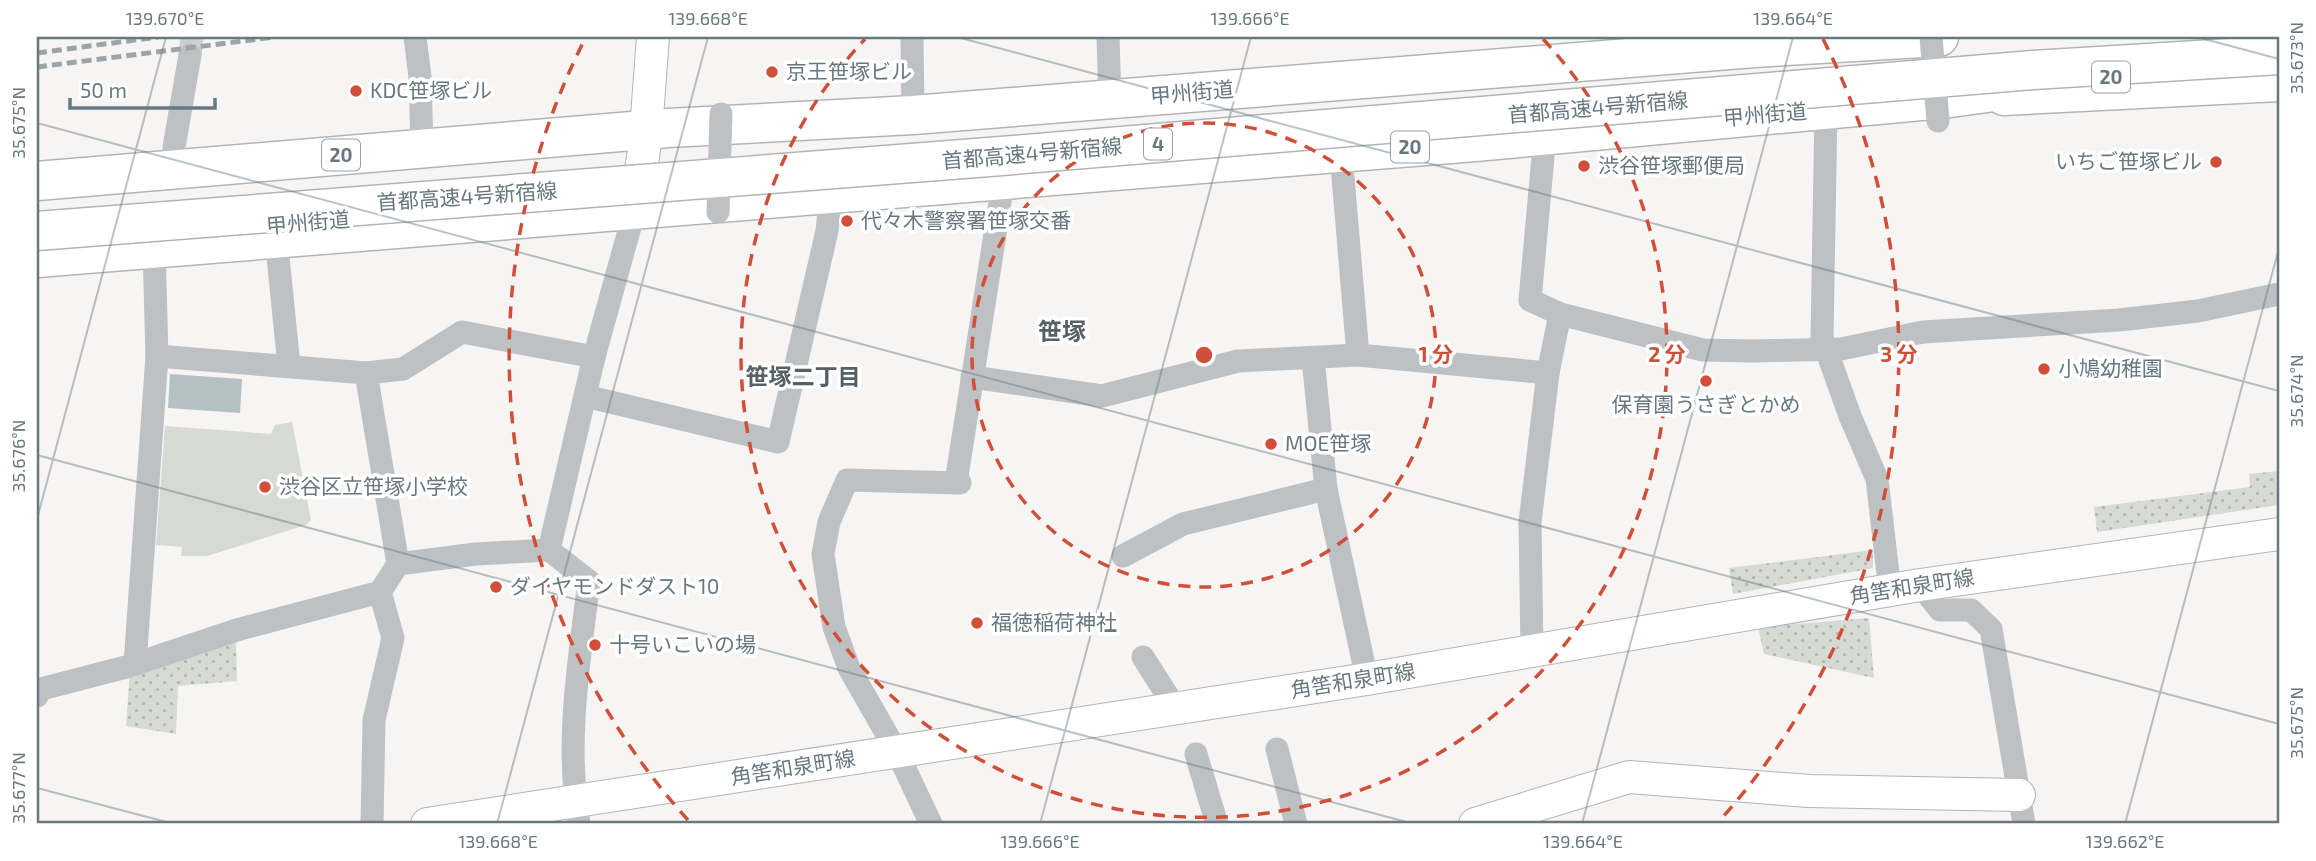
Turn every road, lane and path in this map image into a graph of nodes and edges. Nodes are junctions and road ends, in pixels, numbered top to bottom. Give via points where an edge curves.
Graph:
1 (415, 37) edge
2 (653, 37) edge
3 (912, 37) edge
4 (1108, 37) edge
5 (1924, 37) edge
6 (2188, 37) edge
7 (1862, 39) edge
8 (1755, 42) edge
9 (1622, 48) edge
10 (190, 55) tunnel mouth
11 (2279, 55) edge
12 (2279, 65) edge
13 (2279, 82) edge
14 (1110, 100) junction
15 (1826, 109) junction
16 (1940, 110) junction
17 (721, 114) dead end
18 (913, 115) junction
19 (1545, 135) junction
20 (645, 136) junction
21 (1341, 153) junction
22 (435, 154) junction
23 (177, 169) junction
24 (1001, 179) junction
25 (37, 181) edge
26 (831, 192) junction
27 (37, 195) edge
28 (636, 203) junction
29 (37, 206) edge
30 (718, 212) dead end
31 (37, 231) edge
32 (276, 237) junction
33 (37, 246) edge
34 (154, 248) junction
35 (37, 258) edge
36 (2279, 294) edge
37 (1560, 314) junction
38 (1825, 350) junction
39 (1358, 355) junction
40 (157, 356) junction
41 (594, 357) junction
42 (1313, 358) junction
43 (289, 366) junction
44 (366, 373) junction
45 (1548, 373) junction
46 (972, 377) junction
47 (585, 396) junction
48 (1326, 489) junction
49 (2279, 534) edge
50 (550, 550) junction
51 (1123, 556) dead end
52 (398, 564) junction
53 (1905, 588) junction
54 (380, 592) junction
55 (1532, 651) junction
56 (1143, 657) dead end
57 (130, 666) junction
58 (1367, 679) junction
59 (37, 696) edge
60 (1176, 709) junction
61 (1277, 749) dead end
62 (897, 751) junction
63 (1196, 754) dead end
64 (2021, 810) edge
65 (577, 813) edge
66 (372, 824) edge
67 (426, 824) edge
68 (931, 824) edge
69 (1217, 824) edge
70 (1296, 824) edge
71 (1475, 824) edge

1 - 22 street
2 - 20 main road
3 - 18 street
4 - 14 street
5 - 7 highway, 甲州街道 / 20
5 - 16 street, bridge
6 - 29 highway, 首都高速4号新宿線 / 4, bridge
7 - 8 highway, 甲州街道 / 20
8 - 9 highway, 甲州街道 / 20
9 - 14 highway, 甲州街道 / 20
10 - 23 street via 174,147
11 - 31 highway, 首都高速4号新宿線 / 4, bridge
12 - 16 highway, 甲州街道 / 20 via 2139,73
13 - 16 highway
14 - 18 highway, 甲州街道 / 20
15 - 16 highway, 甲州街道 / 20
15 - 19 highway, 甲州街道 / 20
15 - 38 street
17 - 30 street, bridge
18 - 20 highway, 甲州街道 / 20
19 - 21 highway, 甲州街道 / 20
19 - 37 street via 1530,300
20 - 22 highway, 甲州街道 / 20
20 - 28 main road
21 - 24 highway, 甲州街道 / 20
21 - 39 street
22 - 23 highway, 20
22 - 27 highway, 甲州街道 / 20
23 - 25 highway, 20
24 - 26 highway, 甲州街道 / 20
24 - 46 street
26 - 28 highway, 甲州街道 / 20
26 - 47 street via 822,254 778,442
28 - 32 highway, 20
28 - 33 highway, 甲州街道 / 20 via 453,212
28 - 41 street
32 - 34 highway, 20
32 - 43 street
34 - 35 highway, 20
34 - 40 street
36 - 38 street via 2198,312 1923,332
37 - 38 street via 1703,350
37 - 45 street
38 - 53 street via 1877,479
39 - 42 street
39 - 45 street
40 - 43 street
40 - 57 street
41 - 44 street via 462,332 403,369
41 - 47 street
42 - 46 street via 1238,361 1102,396
42 - 48 street
43 - 44 street
44 - 52 street
45 - 55 street via 1530,522
46 - 62 street via 957,476 960,483 847,480 829,522 824,554 834,627 849,668
47 - 50 street
48 - 51 street via 1183,524
48 - 58 street
49 - 53 main road, 角筈和泉町線
50 - 52 street
50 - 65 street via 589,581 575,685 572,758
52 - 54 street
53 - 55 main road, 角筈和泉町線
53 - 64 street via 1940,610 1971,610 1991,629
54 - 57 street via 240,629
54 - 66 street via 393,638 374,720
55 - 58 main road, 角筈和泉町線
56 - 60 street
57 - 59 street via 41,689
58 - 60 main road, 角筈和泉町線
60 - 62 main road, 角筈和泉町線
61 - 70 street
62 - 65 main road, 角筈和泉町線
62 - 68 street
63 - 69 street
64 - 71 main road via 1629,777
65 - 67 main road, 角筈和泉町線

